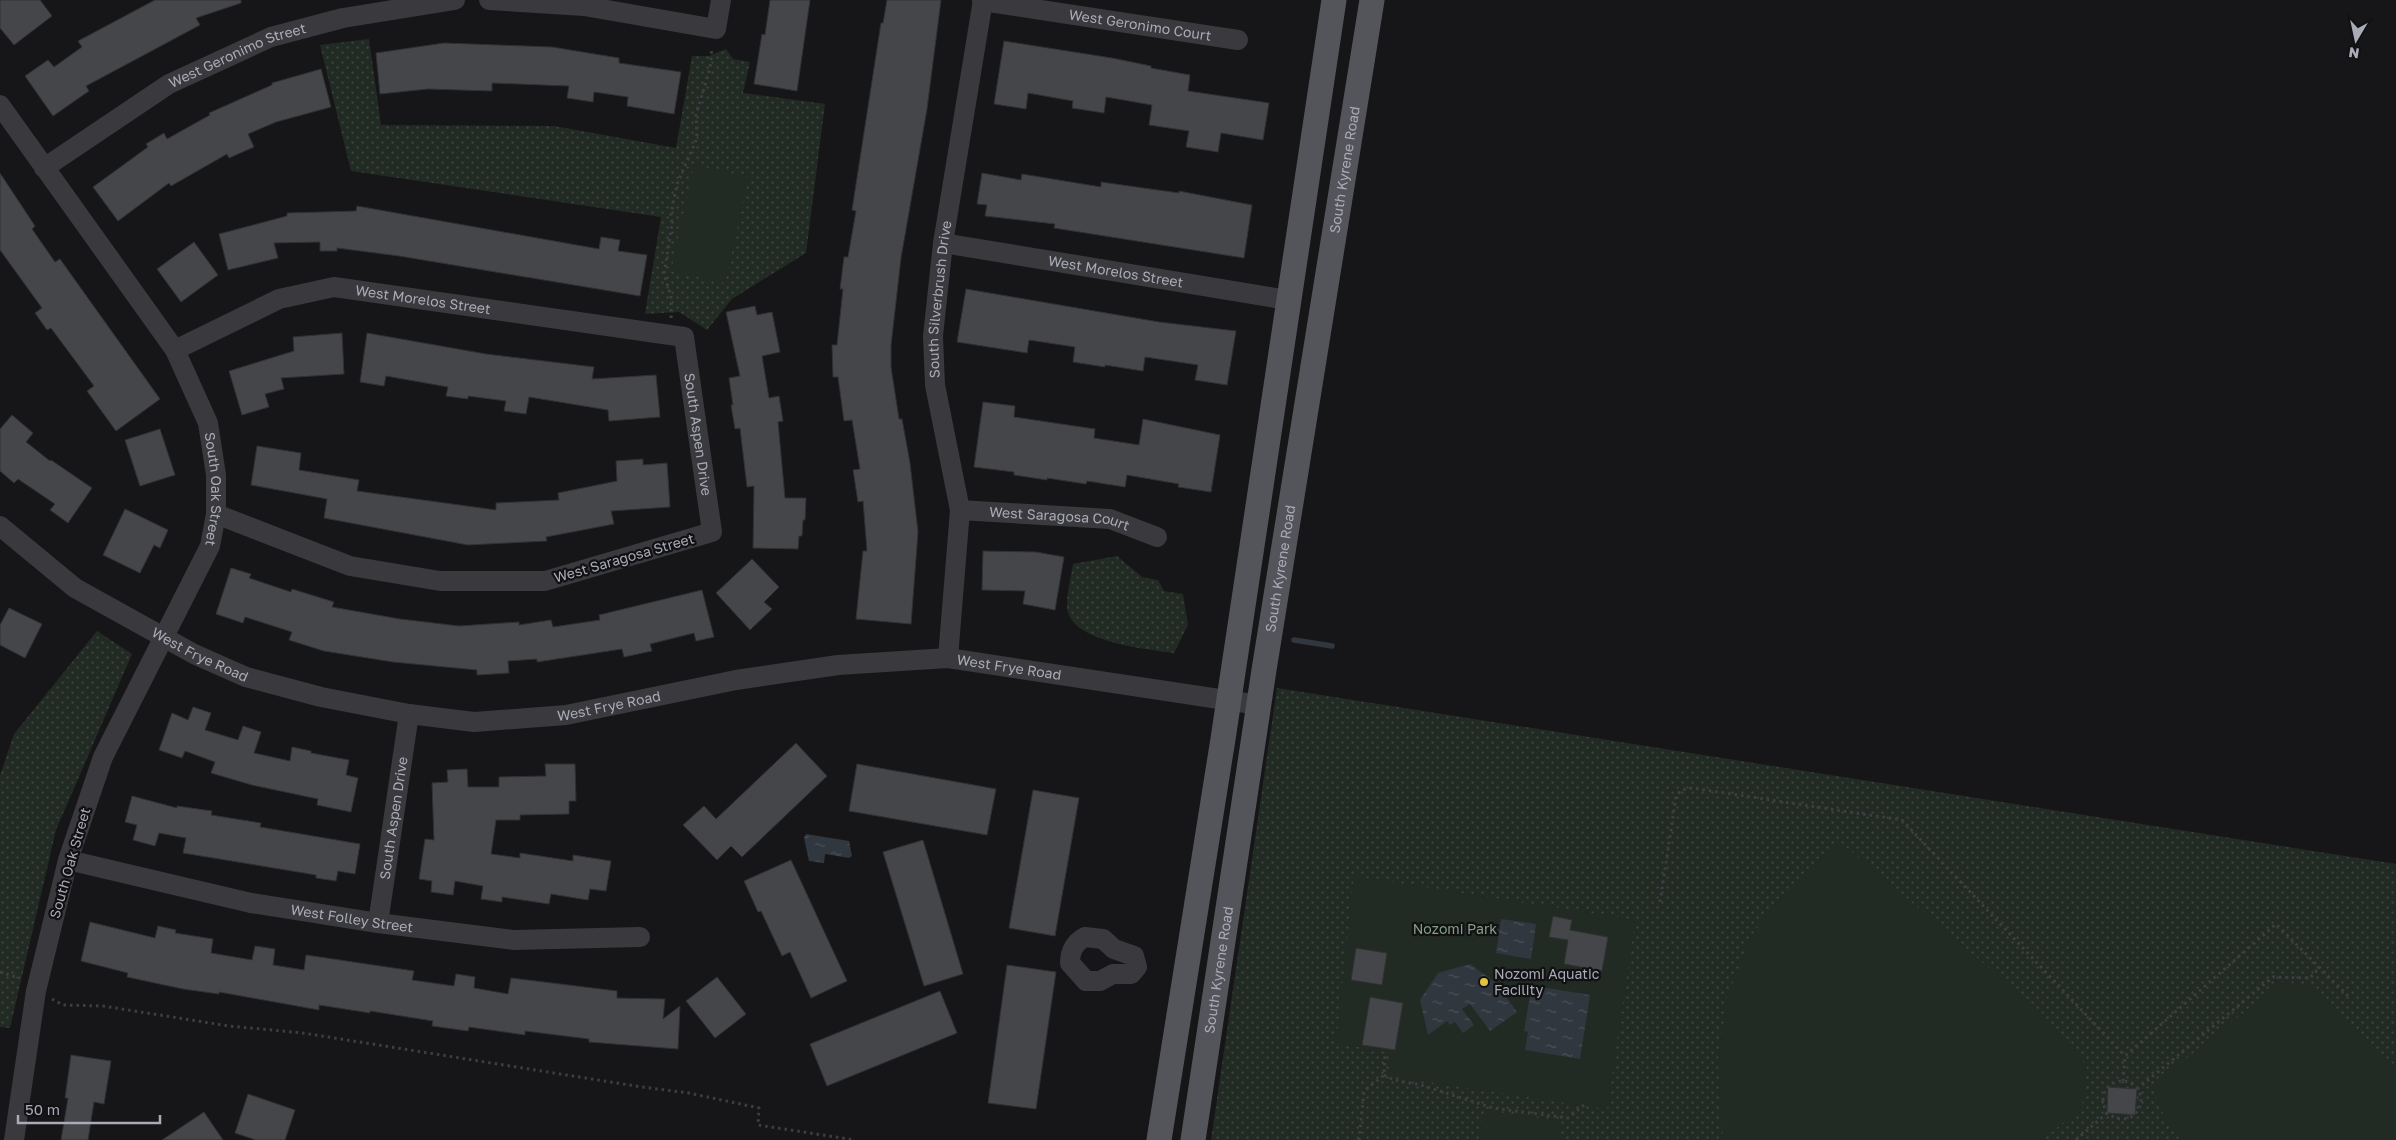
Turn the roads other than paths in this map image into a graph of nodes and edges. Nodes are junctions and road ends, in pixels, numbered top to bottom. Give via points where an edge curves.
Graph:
1 (455, 0) edge
2 (489, 0) edge
3 (721, 0) edge
4 (1334, 0) edge
5 (982, 1) edge
6 (1370, 3) edge
7 (1238, 40) dead end
8 (0, 105) edge
9 (44, 168) junction
10 (943, 243) junction
11 (1288, 300) junction
12 (677, 336) joint
13 (175, 350) junction
14 (960, 510) junction
15 (216, 514) junction
16 (1, 528) edge
17 (712, 532) joint
18 (1158, 537) dead end
19 (164, 638) junction
20 (948, 658) junction
21 (1229, 700) junction
22 (1259, 705) junction
23 (408, 714) junction
24 (68, 860) junction
25 (378, 923) junction
26 (640, 937) dead end
27 (14, 1140) edge
28 (1158, 1140) edge
29 (1192, 1140) edge

1 - 9 street, West Geronimo Street via 343,18 271,37 169,84
2 - 3 street via 584,6 716,29
4 - 11 main road
5 - 7 street, West Geronimo Court
5 - 10 street, South Silverbrush Drive
6 - 22 main road, South Kyrene Road
8 - 9 street, South Oak Street
9 - 13 street, South Oak Street
10 - 11 street, West Morelos Street
10 - 14 street, South Silverbrush Drive via 933,336 935,384
11 - 21 main road
12 - 13 street, West Morelos Street via 334,287 279,299
12 - 17 street, South Aspen Drive
13 - 15 street, South Oak Street via 208,423 216,475
14 - 18 street, West Saragosa Court via 1110,519
14 - 20 street, South Silverbrush Drive
15 - 17 street, West Saragosa Street via 350,566 440,581 544,581
15 - 19 street, South Oak Street via 210,546
16 - 19 street, West Frye Road via 76,588
19 - 23 street, West Frye Road via 246,677 321,698
19 - 24 street, South Oak Street via 103,757
20 - 21 street, West Frye Road
20 - 23 street, West Frye Road via 838,665 736,680 566,715 474,722
21 - 22 street, West Frye Road
21 - 28 main road
22 - 29 main road, South Kyrene Road
23 - 25 street, South Aspen Drive
24 - 25 street, West Folley Street via 251,903
24 - 27 street, South Oak Street via 36,990
25 - 26 street, West Folley Street via 514,940

